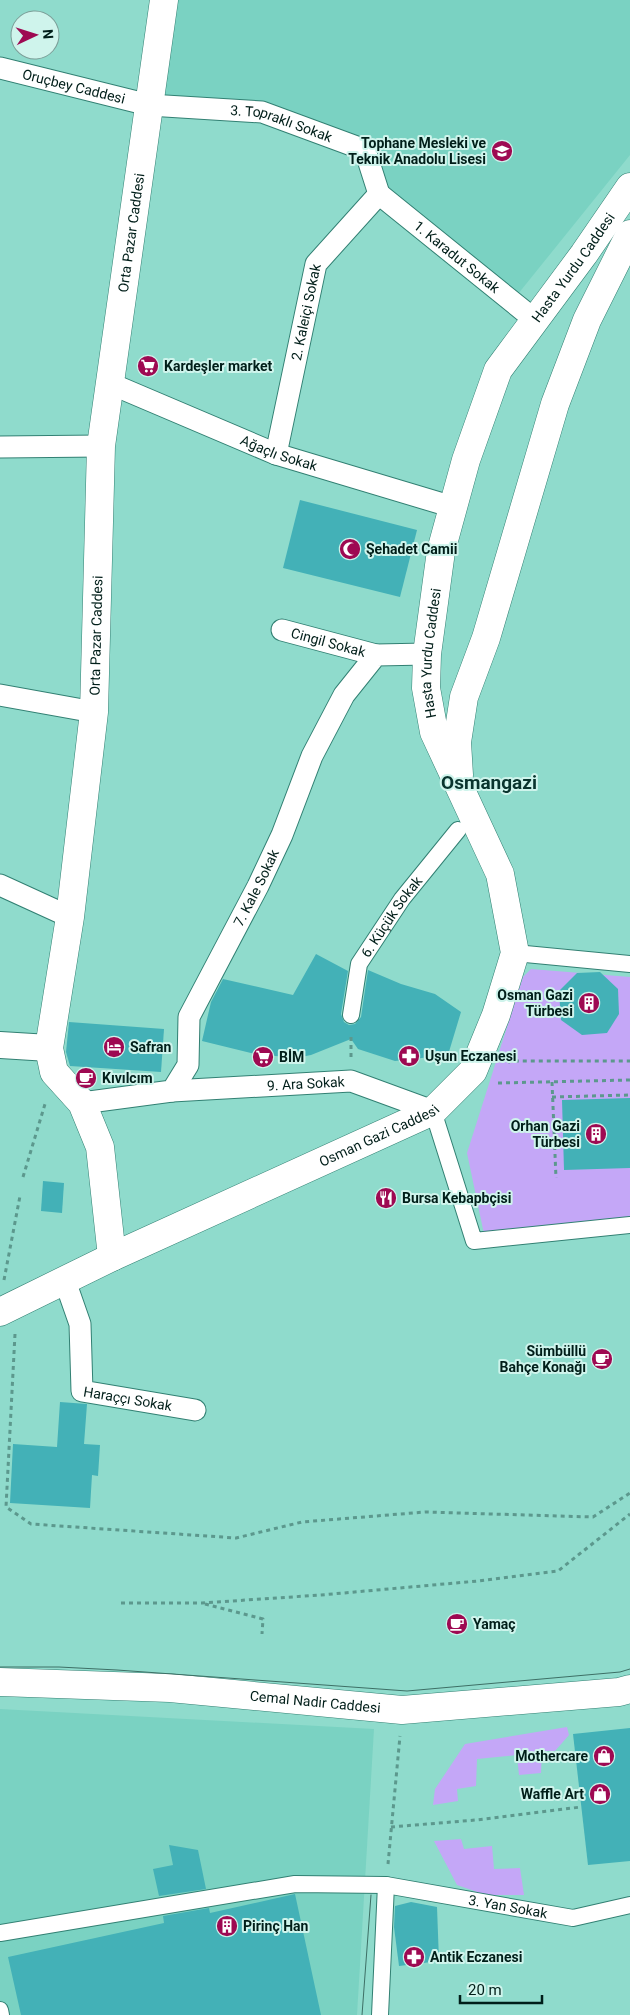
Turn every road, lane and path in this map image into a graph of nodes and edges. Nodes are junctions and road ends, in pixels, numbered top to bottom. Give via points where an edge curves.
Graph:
1 (164, 0) edge
2 (0, 68) edge
3 (149, 105) junction
4 (630, 187) edge
5 (379, 194) junction
6 (630, 234) edge
7 (535, 320) junction
8 (109, 383) junction
9 (101, 446) junction
10 (0, 447) edge
11 (276, 454) junction
12 (453, 508) junction
13 (282, 630) dead end
14 (427, 654) junction
15 (376, 655) junction
16 (0, 695) edge
17 (94, 712) junction
18 (460, 789) junction
19 (458, 830) dead end
20 (0, 885) edge
21 (70, 917) junction
22 (515, 953) junction
23 (630, 964) edge
24 (351, 1016) dead end
25 (0, 1045) edge
26 (51, 1060) junction
27 (630, 1061) edge
28 (505, 1068) dead end
29 (501, 1076) dead end
30 (630, 1080) edge
31 (552, 1082) junction
32 (172, 1091) junction
33 (630, 1095) edge
34 (552, 1097) junction
35 (82, 1103) junction
36 (433, 1111) junction
37 (23, 1177) dead end
38 (556, 1178) dead end
39 (20, 1196) dead end
40 (630, 1225) edge
41 (112, 1257) junction
42 (65, 1281) junction
43 (6, 1309) edge
44 (195, 1410) dead end
45 (0, 1483) edge
46 (6, 1485) junction
47 (630, 1493) edge
48 (630, 1514) edge
49 (121, 1603) dead end
50 (202, 1603) junction
51 (262, 1634) dead end
52 (0, 1682) edge
53 (630, 1689) edge
54 (402, 1710) junction
55 (581, 1807) dead end
56 (391, 1827) junction
57 (386, 1885) junction
58 (630, 1905) edge
59 (0, 1933) edge
60 (0, 2010) edge
61 (1, 2015) edge
62 (380, 2015) edge

1 - 3 main road, Orta Pazar Caddesi
2 - 3 street, Oruçbey Caddesi
3 - 5 street, 3. Topraklı Sokak via 262,112 365,150
3 - 8 main road, Orta Pazar Caddesi
4 - 7 main road, Hasta Yurdu Caddesi
5 - 7 street, 1. Karadut Sokak
5 - 11 street, 2. Kaleiçi Sokak via 316,264
6 - 18 main road, Hasta Yurdu Caddesi via 586,320 555,404 486,638 464,697 457,742
7 - 12 main road, Hasta Yurdu Caddesi via 498,370 466,460
8 - 9 main road, Orta Pazar Caddesi
8 - 11 street, Ağaçlı Sokak
9 - 10 street
9 - 17 main road, Orta Pazar Caddesi
11 - 12 street, Ağaçlı Sokak
12 - 14 main road, Hasta Yurdu Caddesi via 441,551
13 - 15 street, Cingil Sokak
14 - 15 street
14 - 18 main road, Hasta Yurdu Caddesi via 426,688 434,732
15 - 32 street, 7. Kale Sokak via 344,695 312,756 282,835 258,886 189,1017 188,1065
16 - 17 street
17 - 21 main road, Orta Pazar Caddesi
18 - 22 main road, Osman Gazi Caddesi via 500,874
19 - 24 street, 6. Küçük Sokak via 402,899 359,964
20 - 21 street
21 - 26 main road, Orta Pazar Caddesi
22 - 23 street
22 - 36 main road, Osman Gazi Caddesi via 496,1015 472,1071
25 - 26 street
26 - 35 main road
26 - 37 path
27 - 28 path via 509,1061
29 - 31 path via 497,1083
30 - 31 path
31 - 34 path
32 - 35 street
32 - 36 street, 9. Ara Sokak via 351,1080
33 - 34 path
34 - 38 path
35 - 41 main road via 100,1147
36 - 40 street via 474,1241
36 - 41 main road, Osman Gazi Caddesi
39 - 43 path
41 - 42 main road, Osman Gazi Caddesi
42 - 43 main road, Osman Gazi Caddesi
42 - 44 street, Haraççı Sokak via 80,1324 82,1391
43 - 46 path
45 - 46 path
46 - 47 path via 6,1507 31,1524 236,1538 302,1522 425,1512 593,1517
48 - 50 path via 558,1571 478,1581
49 - 50 path
50 - 51 path via 263,1619
52 - 54 main road, Cemal Nadir Caddesi via 170,1688
53 - 54 main road, Cemal Nadir Caddesi
54 - 56 path
55 - 56 path
56 - 57 path
57 - 58 street, 3. Yan Sokak via 572,1918
57 - 59 street, 3. Yan Sokak via 295,1884
57 - 62 street
60 - 61 street

